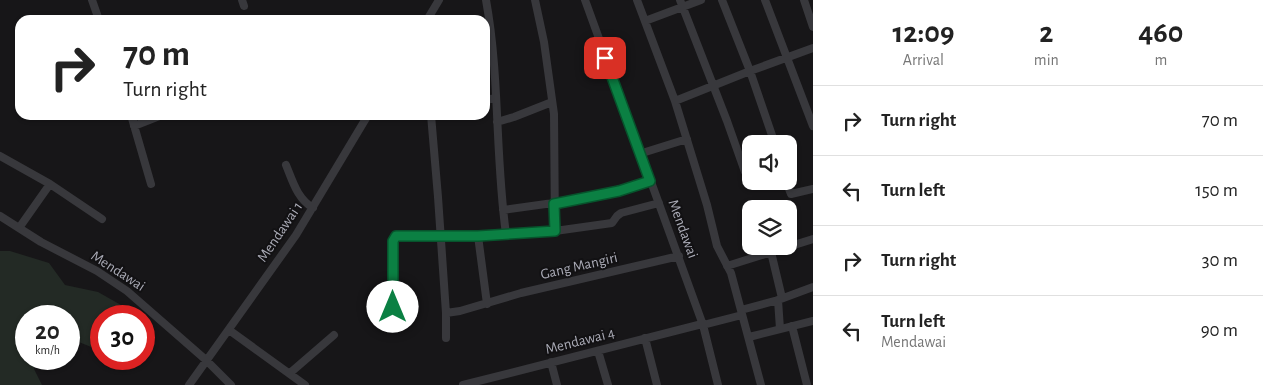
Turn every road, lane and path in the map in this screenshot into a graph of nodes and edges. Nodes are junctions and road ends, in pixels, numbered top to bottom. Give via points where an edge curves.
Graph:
1 (92, 0) edge
2 (439, 0) edge
3 (486, 0) edge
4 (535, 0) edge
5 (585, 0) edge
6 (637, 0) edge
7 (702, 0) edge
8 (722, 0) edge
9 (765, 0) edge
10 (804, 0) edge
11 (681, 3) edge
12 (97, 15) edge
13 (430, 15) edge
14 (488, 15) edge
15 (645, 21) junction
16 (490, 26) edge
17 (813, 26) edge
18 (813, 48) edge
19 (787, 58) junction
20 (750, 71) junction
21 (713, 87) junction
22 (496, 98) junction
23 (490, 99) edge
24 (675, 101) junction
25 (552, 102) junction
26 (132, 120) edge
27 (149, 120) edge
28 (365, 120) edge
29 (432, 120) edge
30 (497, 122) junction
31 (134, 126) junction
32 (813, 126) edge
33 (772, 135) edge
34 (687, 139) junction
35 (640, 154) junction
36 (0, 156) edge
37 (742, 164) edge
38 (286, 165) dead end
39 (650, 181) junction
40 (50, 184) junction
41 (151, 184) dead end
42 (813, 189) edge
43 (789, 190) edge
44 (659, 203) junction
45 (554, 204) junction
46 (313, 208) junction
47 (503, 210) junction
48 (0, 216) edge
49 (102, 219) dead end
50 (19, 228) junction
51 (555, 231) junction
52 (506, 234) junction
53 (478, 236) junction
54 (440, 237) junction
55 (813, 239) edge
56 (797, 244) edge
57 (762, 255) edge
58 (772, 255) edge
59 (678, 256) junction
60 (727, 266) junction
61 (813, 288) edge
62 (780, 299) junction
63 (487, 304) junction
64 (741, 312) junction
65 (446, 313) junction
66 (813, 321) edge
67 (393, 323) dead end
68 (703, 324) junction
69 (792, 326) junction
70 (780, 329) junction
71 (229, 330) junction
72 (334, 335) dead end
73 (748, 337) junction
74 (446, 338) dead end
75 (645, 338) junction
76 (598, 350) junction
77 (206, 360) junction
78 (551, 362) junction
79 (290, 373) junction
80 (188, 385) edge
81 (231, 385) edge
82 (305, 385) edge
83 (464, 385) edge
84 (557, 385) edge
85 (608, 385) edge
86 (657, 385) edge
87 (718, 385) edge
88 (761, 385) edge
89 (806, 385) edge

1 - 12 street
2 - 13 street
3 - 14 street
4 - 25 street
5 - 35 street, Mendawai
6 - 15 street
7 - 11 street
8 - 20 street
9 - 19 street
10 - 17 street
11 - 15 street
11 - 21 street
15 - 24 street
16 - 22 street
18 - 19 street
19 - 20 street
19 - 32 street
20 - 21 street
20 - 33 street
21 - 24 street
21 - 37 street
22 - 23 street
22 - 30 street
24 - 34 street
25 - 30 street
25 - 45 street
26 - 31 street
27 - 31 street
28 - 46 street, Mendawai 1
29 - 54 street
30 - 47 street
31 - 41 street
34 - 35 street
34 - 60 street via 717,246
35 - 39 street, Mendawai
36 - 40 street
38 - 46 street via 299,196
39 - 44 street, Mendawai
39 - 45 street via 619,191
40 - 49 street
40 - 50 street
42 - 43 street via 791,194
44 - 51 street via 621,213 610,224
44 - 59 street, Mendawai
45 - 47 street
45 - 51 street
46 - 71 street, Mendawai 1
47 - 52 street
48 - 50 street, Mendawai
50 - 77 street, Mendawai via 119,285
51 - 52 street
52 - 53 street
53 - 54 street
53 - 63 street
54 - 65 street
54 - 67 street via 400,235 393,239
55 - 56 street
57 - 60 street
58 - 62 street
59 - 63 street, Gang Mangiri
59 - 68 street, Mendawai
60 - 64 street
61 - 62 street, Mendawai 4
62 - 64 street, Mendawai 4
62 - 70 street
63 - 65 street, Gang Mangiri
64 - 68 street, Mendawai 4
64 - 73 street
65 - 74 street
66 - 69 street
68 - 75 street, Mendawai 4
68 - 87 street, Mendawai
69 - 70 street
69 - 89 street
70 - 73 street
71 - 77 street, Mendawai 1
71 - 79 street
72 - 79 street
73 - 88 street
75 - 76 street, Mendawai 4
75 - 86 street
76 - 78 street, Mendawai 4
76 - 85 street
77 - 80 street, Mendawai 1
77 - 81 street, Mendawai
78 - 83 street, Mendawai 4
78 - 84 street
79 - 82 street

